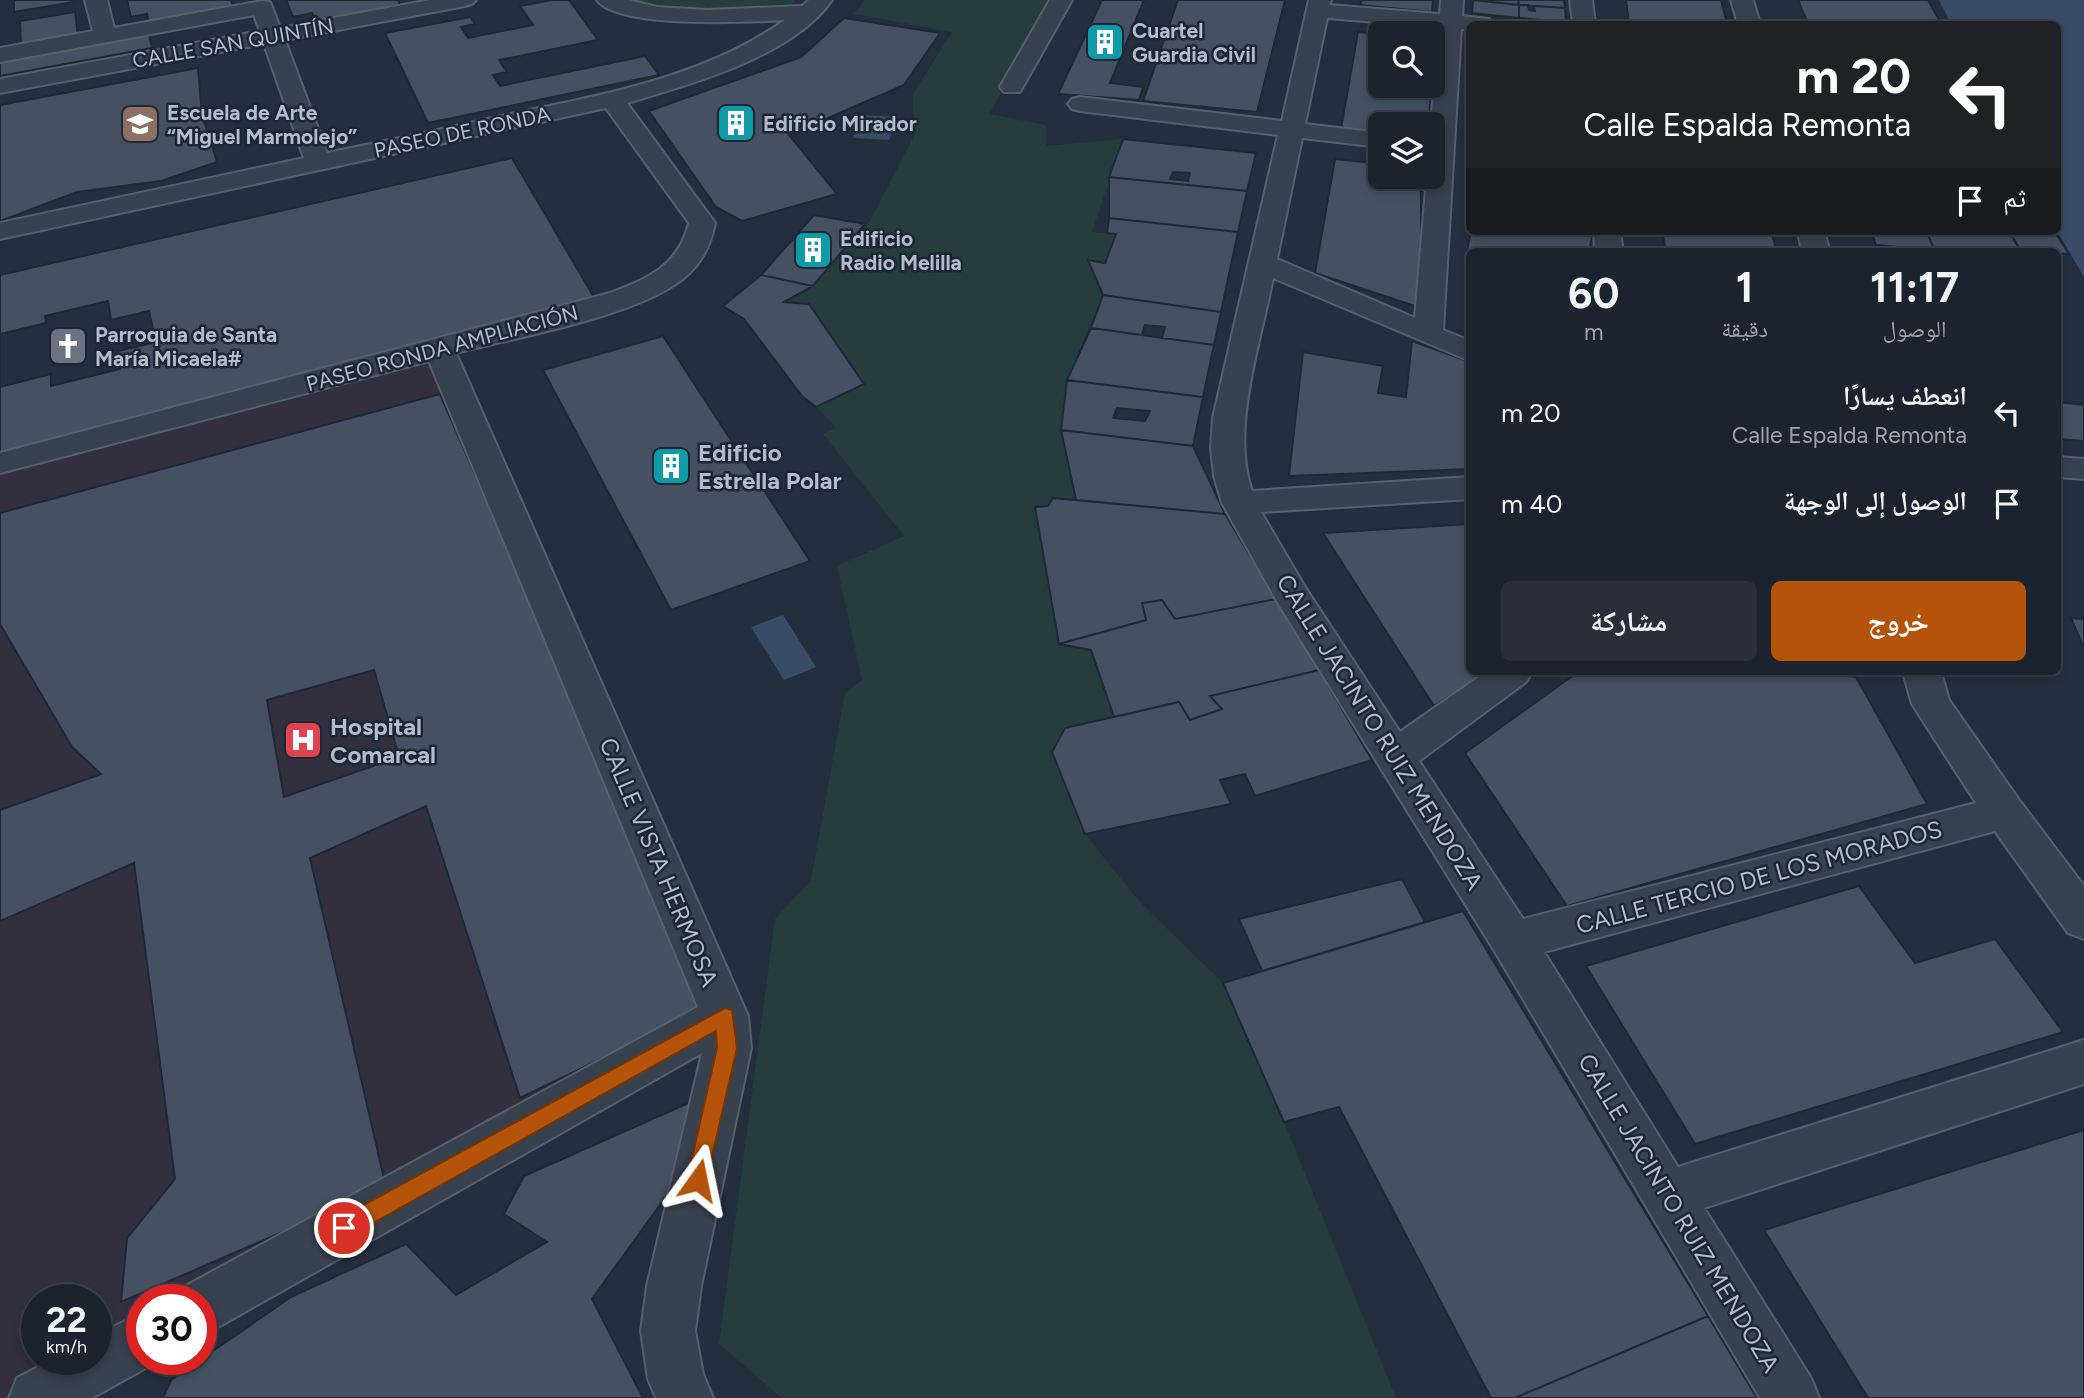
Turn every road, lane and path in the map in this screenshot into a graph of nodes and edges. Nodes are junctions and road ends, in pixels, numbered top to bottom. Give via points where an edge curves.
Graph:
1 (96, 0) edge
2 (465, 0) edge
3 (608, 0) edge
4 (1061, 0) edge
5 (1581, 0) edge
6 (1742, 0) edge
7 (439, 2) edge
8 (261, 4) edge
9 (1319, 5) edge
10 (815, 6) edge
11 (1451, 11) edge
12 (1474, 21) edge
13 (1584, 21) edge
14 (1748, 21) edge
15 (105, 36) junction
16 (272, 36) junction
17 (0, 45) edge
18 (0, 55) edge
19 (0, 86) edge
20 (1012, 87) dead end
21 (612, 100) junction
22 (1080, 104) dead end
23 (1292, 130) junction
24 (1368, 139) edge
25 (1445, 147) edge
26 (318, 163) junction
27 (1441, 189) edge
28 (0, 231) edge
29 (1262, 263) junction
30 (1429, 334) junction
31 (439, 349) junction
32 (1466, 350) edge
33 (0, 463) edge
34 (2061, 467) edge
35 (2084, 469) edge
36 (1466, 488) edge
37 (2061, 492) edge
38 (2084, 494) edge
39 (1239, 503) junction
40 (1509, 675) edge
41 (1908, 675) edge
42 (1927, 688) edge
43 (1395, 757) junction
44 (2004, 812) junction
45 (2084, 920) edge
46 (1514, 942) junction
47 (725, 1016) junction
48 (2084, 1062) edge
49 (1668, 1195) junction
50 (217, 1298) edge
51 (126, 1349) edge
52 (37, 1398) edge
53 (685, 1398) edge
54 (1791, 1398) edge

1 - 15 street
2 - 7 street, CALLE SAN QUINTÍN
3 - 10 street via 661,15
4 - 20 street
5 - 13 street
6 - 14 street
7 - 16 street, CALLE SAN QUINTÍN
8 - 15 street
8 - 16 street
9 - 11 street
9 - 23 street, CALLE JACINTO RUIZ MENDOZA
10 - 21 street, PASEO DE RONDA via 744,55
11 - 12 street
11 - 25 street
15 - 18 street
16 - 19 street, CALLE SAN QUINTÍN
16 - 26 street
17 - 18 street
21 - 26 street, PASEO DE RONDA
21 - 31 street, PASEO RONDA AMPLIACIÓN via 702,223 701,239 662,282 631,296
22 - 23 street
23 - 24 street
23 - 29 street, CALLE JACINTO RUIZ MENDOZA
26 - 28 street, PASEO DE RONDA
27 - 30 street
29 - 30 street
29 - 39 street, CALLE JACINTO RUIZ MENDOZA via 1228,418 1230,476
30 - 32 street
31 - 33 street, PASEO RONDA AMPLIACIÓN
31 - 47 street, CALLE VISTA HERMOSA
34 - 35 street
36 - 39 street
37 - 38 street
39 - 43 street, CALLE JACINTO RUIZ MENDOZA
40 - 43 street
41 - 42 street
42 - 44 street
43 - 46 street, CALLE JACINTO RUIZ MENDOZA
44 - 45 street
44 - 46 street, CALLE TERCIO DE LOS MORADOS
46 - 49 street, CALLE JACINTO RUIZ MENDOZA
47 - 50 street
47 - 53 street, CALLE VISTA HERMOSA via 727,1048 668,1331 676,1379
48 - 49 street
49 - 54 street, CALLE JACINTO RUIZ MENDOZA
51 - 52 street

